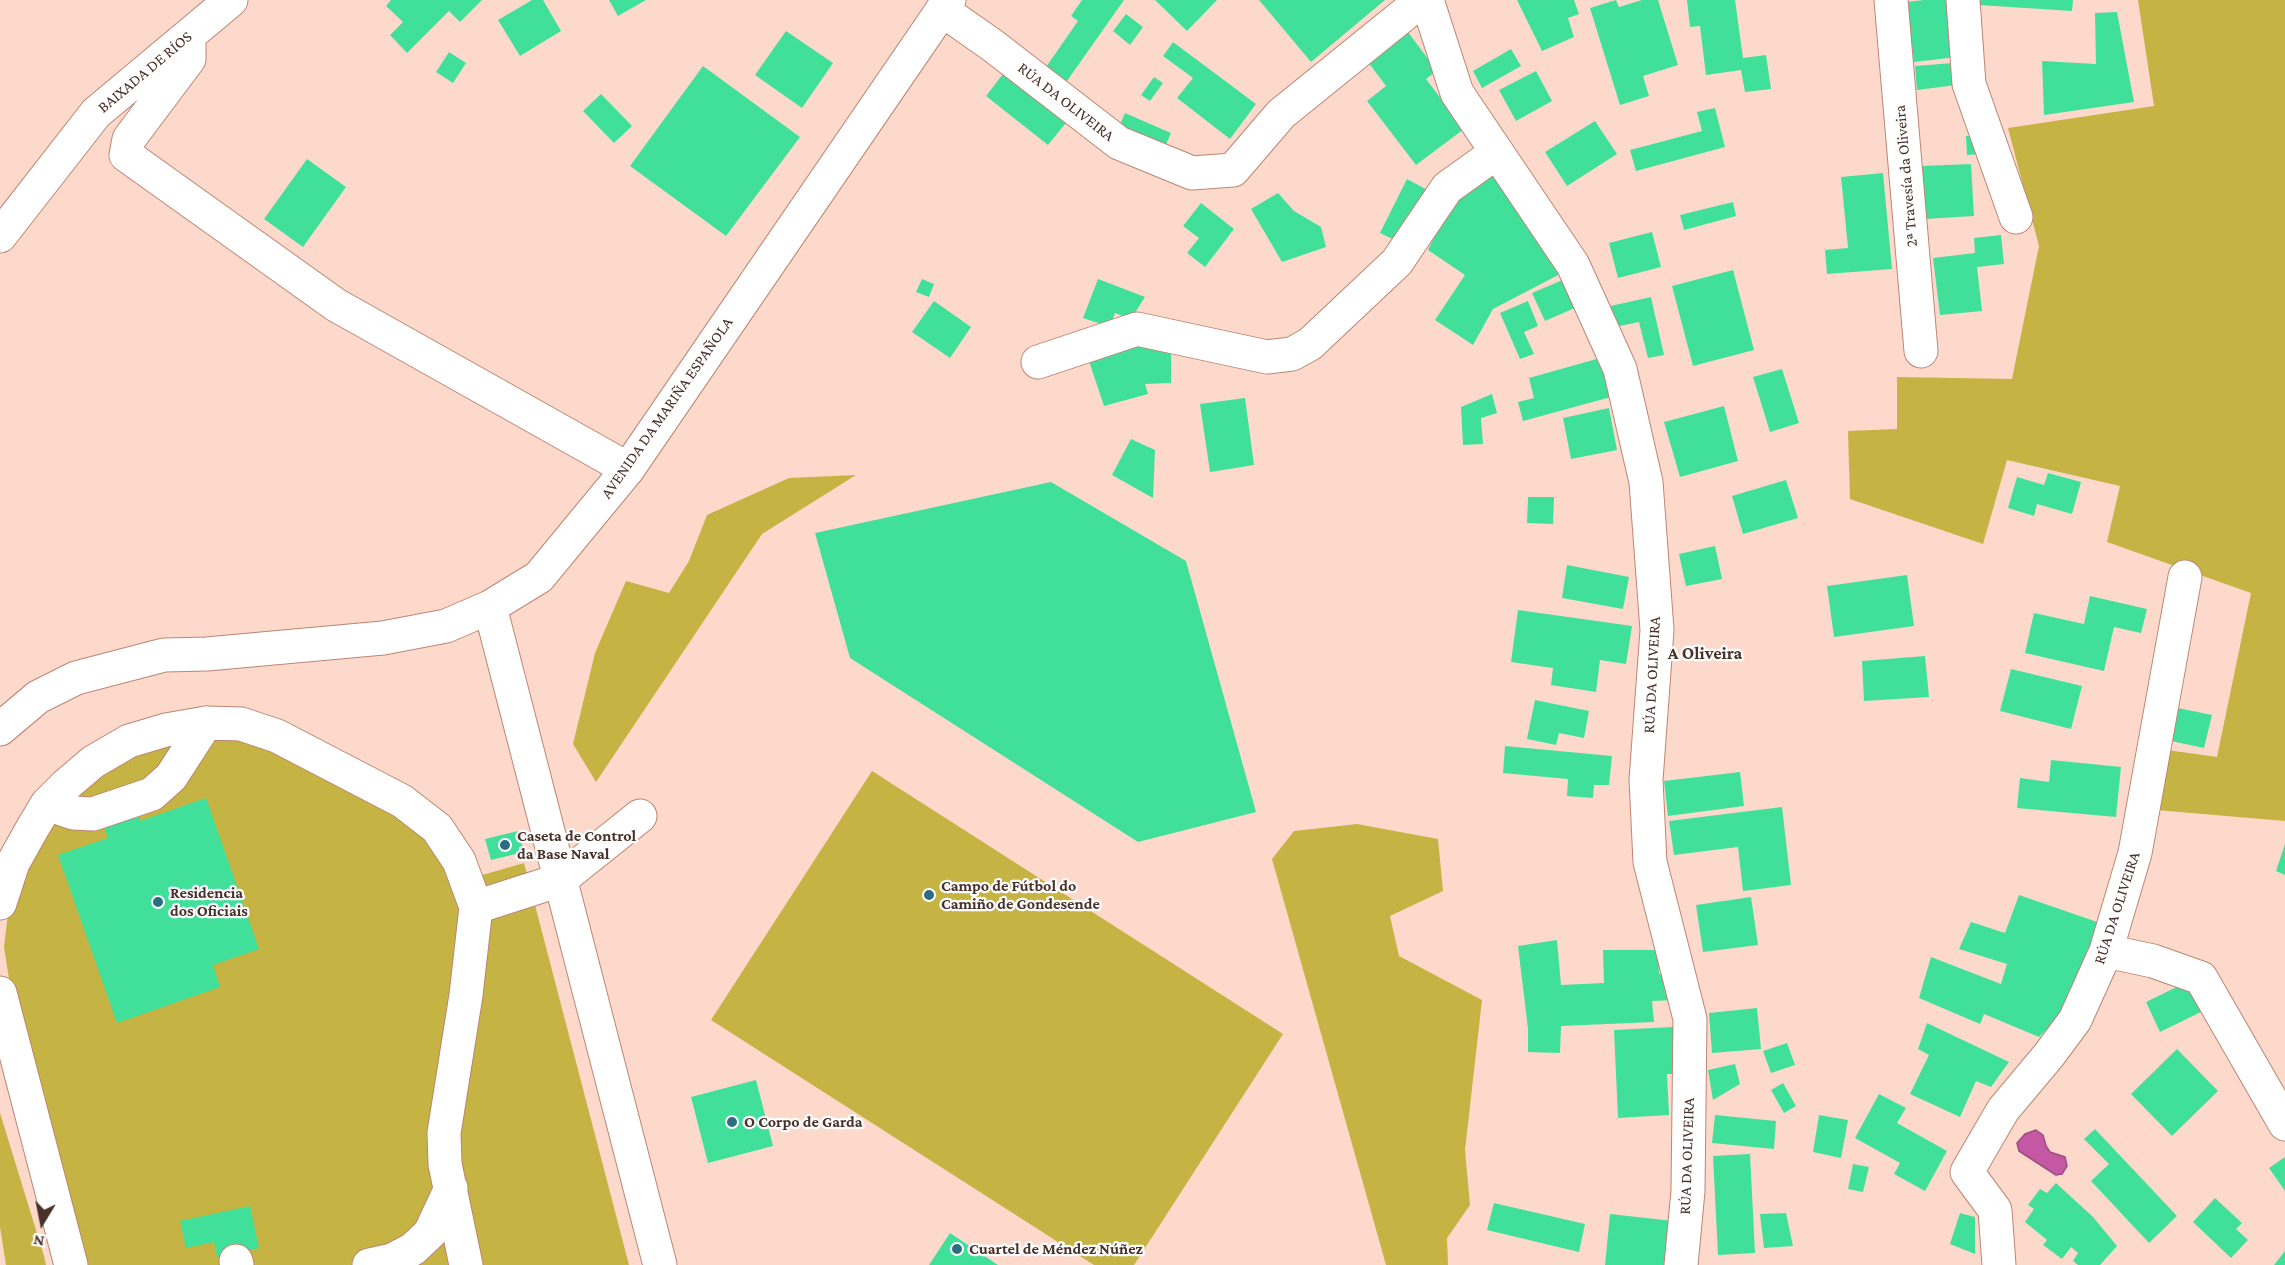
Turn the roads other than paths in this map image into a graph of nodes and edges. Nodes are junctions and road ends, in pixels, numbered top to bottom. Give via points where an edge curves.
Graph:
1 (231, 0) edge
2 (1422, 0) edge
3 (1427, 0) edge
4 (1891, 0) edge
5 (1963, 0) edge
6 (946, 5) edge
7 (189, 36) junction
8 (1497, 152) junction
9 (2016, 217) dead end
10 (0, 236) edge
11 (1921, 351) dead end
12 (1038, 362) dead end
13 (628, 469) junction
14 (2185, 577) dead end
15 (490, 608) junction
16 (206, 723) junction
17 (0, 729) edge
18 (47, 804) junction
19 (640, 816) dead end
20 (560, 880) junction
21 (0, 903) edge
22 (476, 907) junction
23 (2106, 951) junction
24 (0, 993) edge
25 (2285, 1124) edge
26 (451, 1188) junction
27 (71, 1265) edge
28 (369, 1265) edge
29 (466, 1265) edge
30 (660, 1265) edge
31 (1681, 1265) edge
32 (1999, 1265) edge

1 - 7 street, BAIXADA DE RÍOS
2 - 6 street, RÚA DA OLIVEIRA via 1281,114 1233,170 1192,173 1119,143
3 - 8 street, RÚA DA OLIVEIRA via 1457,93
4 - 11 street, 2ª Travesía da Oliveira
5 - 9 street via 1970,84
6 - 13 street, AVENIDA DA MARIÑA ESPAÑOLA
7 - 10 street, BAIXADA DE RÍOS via 96,113
7 - 13 street via 189,59 129,139 126,155 336,305
8 - 12 street via 1448,188 1397,262 1311,344 1292,354 1267,357 1137,329
8 - 31 street, RÚA DA OLIVEIRA via 1574,265 1602,327 1620,369 1646,482 1657,630 1646,780 1650,862 1690,1018 1688,1191
13 - 15 street, AVENIDA DA MARIÑA ESPAÑOLA via 539,577
14 - 23 street, RÚA DA OLIVEIRA via 2135,853
15 - 17 street, AVENIDA DA MARIÑA ESPAÑOLA via 446,626 383,638 164,655 76,678 38,697
15 - 20 street
16 - 18 street via 129,741 93,762
16 - 18 street via 171,777 152,794 93,814 74,813
16 - 22 street via 240,724 277,736 402,801 437,828 459,861
18 - 21 street via 13,863
19 - 20 street
20 - 22 street
20 - 30 street
22 - 26 street via 444,1133
23 - 25 street via 2153,961 2201,978
23 - 32 street, RÚA DA OLIVEIRA via 2074,1020 2003,1110 1967,1172 1995,1210
24 - 27 street
26 - 28 street via 430,1233 412,1250
26 - 29 street

